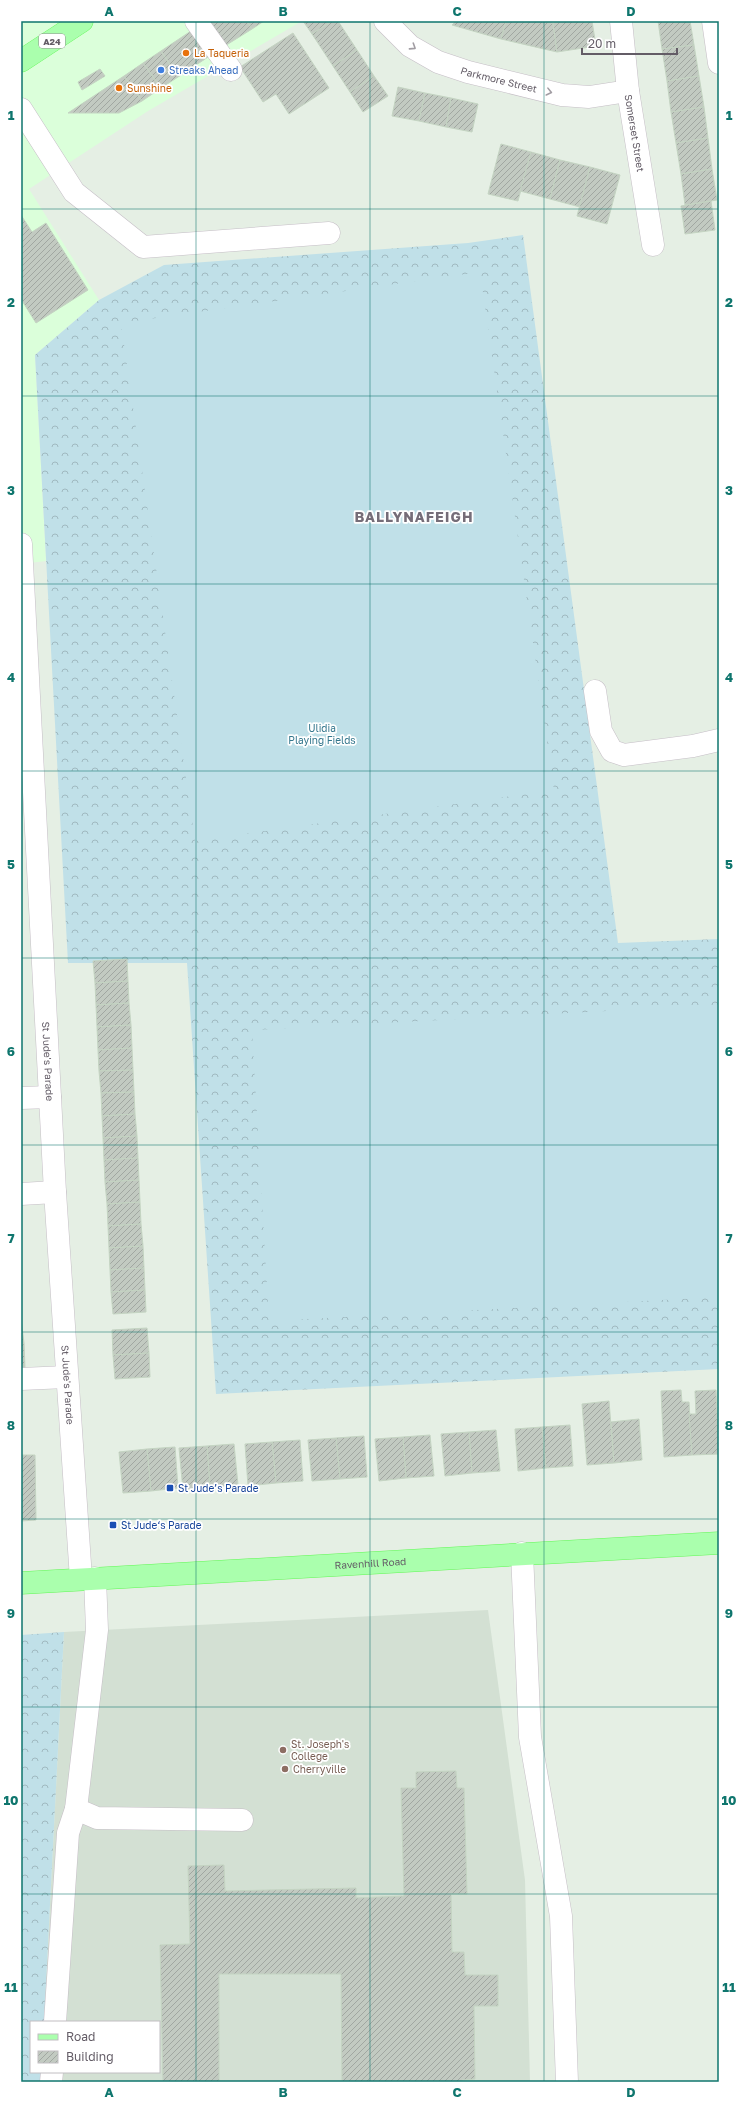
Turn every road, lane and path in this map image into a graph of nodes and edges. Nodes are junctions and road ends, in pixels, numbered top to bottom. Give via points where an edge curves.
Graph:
1 (82, 21) edge
2 (196, 21) edge
3 (384, 21) edge
4 (621, 21) edge
5 (713, 21) edge
6 (21, 61) edge
7 (719, 63) edge
8 (231, 70) dead end
9 (628, 90) junction
10 (21, 109) edge
11 (329, 233) dead end
12 (653, 245) dead end
13 (21, 544) edge
14 (22, 570) edge
15 (595, 691) dead end
16 (719, 740) edge
17 (50, 1097) junction
18 (21, 1098) edge
19 (55, 1192) junction
20 (21, 1194) edge
21 (66, 1377) junction
22 (21, 1380) edge
23 (719, 1543) edge
24 (522, 1553) junction
25 (88, 1579) junction
26 (21, 1583) edge
27 (76, 1809) junction
28 (242, 1820) dead end
29 (55, 2021) edge
30 (567, 2082) edge

1 - 6 main road, A24
2 - 8 street
3 -> 9 street, Parkmore Street via 410,46 438,62 468,72 562,95 589,97
4 - 9 street, Somerset Street
5 - 7 street
9 - 12 street, Somerset Street
10 - 11 street via 74,192 143,248
13 - 14 street, St Jude's Parade
14 - 17 street, St Jude's Parade
15 - 16 street via 600,731 612,751 624,755
17 - 18 street
17 - 19 street, St Jude's Parade
19 - 20 street
19 - 21 street, St Jude's Parade
21 - 22 street
21 - 25 street, St Jude's Parade
23 - 24 main road, Ravenhill Road
24 - 25 main road, Ravenhill Road
24 - 30 street via 530,1737 561,1916
25 - 26 main road, Ravenhill Road
25 - 27 street, St Jude's Parade via 97,1630
27 - 28 street via 98,1818
27 - 29 street, St Jude's Parade via 68,1833

